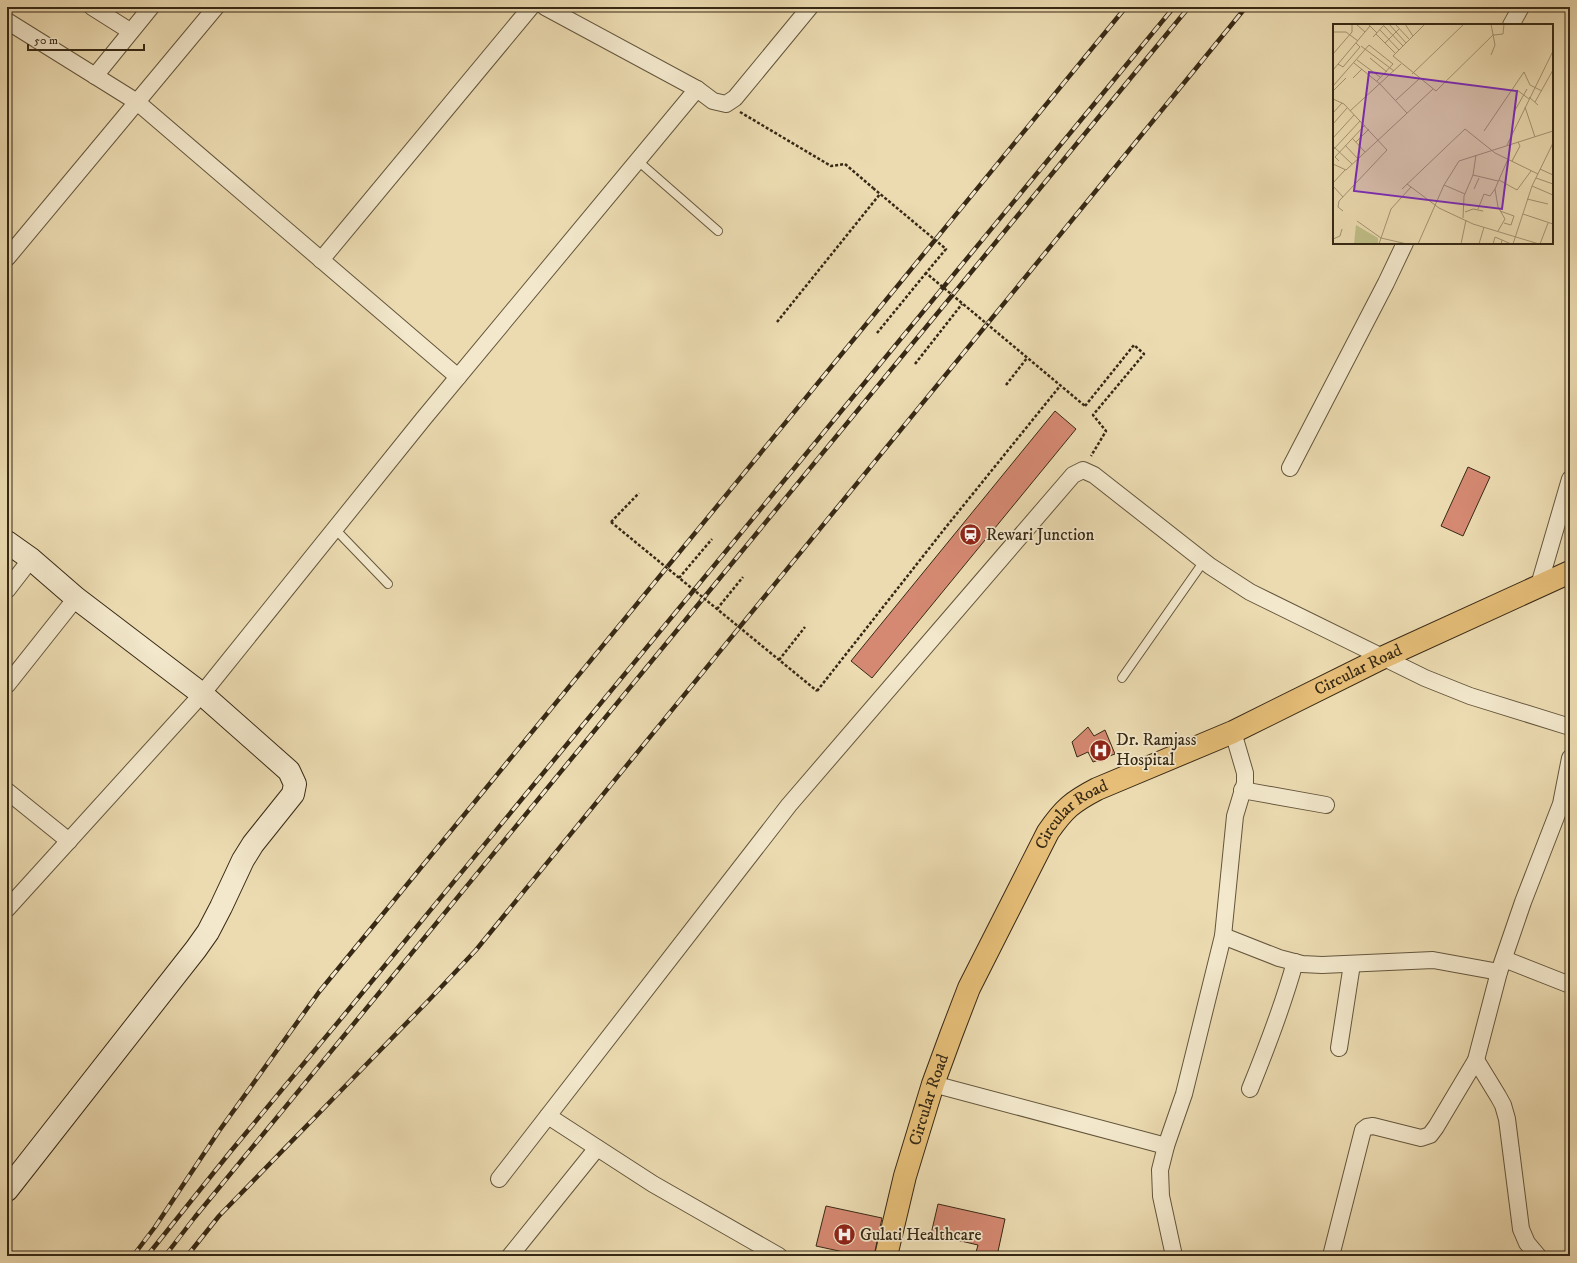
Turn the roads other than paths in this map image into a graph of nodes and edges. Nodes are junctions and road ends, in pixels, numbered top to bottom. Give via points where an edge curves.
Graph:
1 (92, 7) edge
2 (151, 7) edge
3 (216, 7) edge
4 (531, 7) edge
5 (545, 7) edge
6 (810, 7) edge
7 (1521, 7) edge
8 (7, 20) edge
9 (1512, 24) edge
10 (130, 31) junction
11 (95, 76) junction
12 (697, 89) junction
13 (137, 102) junction
14 (638, 161) junction
15 (718, 231) dead end
16 (1405, 244) edge
17 (7, 258) edge
18 (321, 260) junction
19 (458, 377) junction
20 (1290, 468) dead end
21 (1569, 485) edge
22 (335, 529) junction
23 (7, 542) edge
24 (31, 559) junction
25 (1204, 561) junction
26 (1570, 572) edge
27 (388, 584) dead end
28 (1539, 585) junction
29 (7, 590) edge
30 (76, 598) junction
31 (1384, 657) junction
32 (1122, 678) dead end
33 (7, 685) edge
34 (202, 694) junction
35 (1570, 727) edge
36 (1234, 732) junction
37 (1570, 758) edge
38 (1242, 790) junction
39 (7, 791) edge
40 (1326, 805) dead end
41 (69, 841) junction
42 (7, 909) edge
43 (1223, 936) junction
44 (1295, 962) junction
45 (1352, 964) junction
46 (1501, 966) junction
47 (1570, 985) edge
48 (1339, 1048) dead end
49 (1476, 1060) junction
50 (933, 1084) junction
51 (1250, 1089) dead end
52 (548, 1116) junction
53 (1166, 1146) junction
54 (597, 1148) junction
55 (499, 1179) dead end
56 (7, 1190) edge
57 (510, 1256) edge
58 (779, 1256) edge
59 (886, 1256) edge
60 (1174, 1256) edge
61 (1331, 1256) edge
62 (1538, 1256) edge

1 - 10 street
2 - 10 street
3 - 13 street
4 - 18 street
5 - 12 street
6 - 12 street via 735,98 726,104 713,101
7 - 9 street
8 - 11 street
10 - 11 street
11 - 13 street
12 - 14 street
13 - 17 street
13 - 18 street
14 - 15 lane
14 - 19 street
16 - 20 street
18 - 19 street
19 - 22 street
21 - 28 street
22 - 27 lane
22 - 34 street
23 - 24 street
24 - 29 street
24 - 30 street
25 - 31 street via 1250,592
25 - 32 lane
25 - 52 street via 1094,475 1083,470 1073,475 789,805
26 - 28 main road, Circular Road
28 - 31 main road, Circular Road
30 - 33 street
30 - 34 street
31 - 35 street via 1425,678 1470,696
31 - 36 main road, Circular Road
34 - 41 street
34 - 56 street via 289,771 296,784 293,794 253,844 208,932 196,949
36 - 38 street via 1246,773
36 - 50 main road, Circular Road via 1097,789 1078,799 1060,814 1048,832 969,988
37 - 46 street via 1561,804
38 - 40 street
38 - 43 street via 1235,816
39 - 41 street
41 - 42 street
43 - 44 street
43 - 53 street via 1184,1094
44 - 45 street via 1322,965
44 - 51 street via 1282,1009
45 - 46 street via 1433,960
45 - 48 street
46 - 47 street
46 - 49 street
49 - 61 street via 1430,1135 1421,1138 1373,1126 1363,1130
49 - 62 street via 1503,1105 1521,1229 1526,1243
50 - 53 street
50 - 59 main road, Circular Road via 904,1176
52 - 54 street
52 - 55 street
53 - 60 street via 1160,1170 1162,1196
54 - 57 street
54 - 58 street via 653,1184

